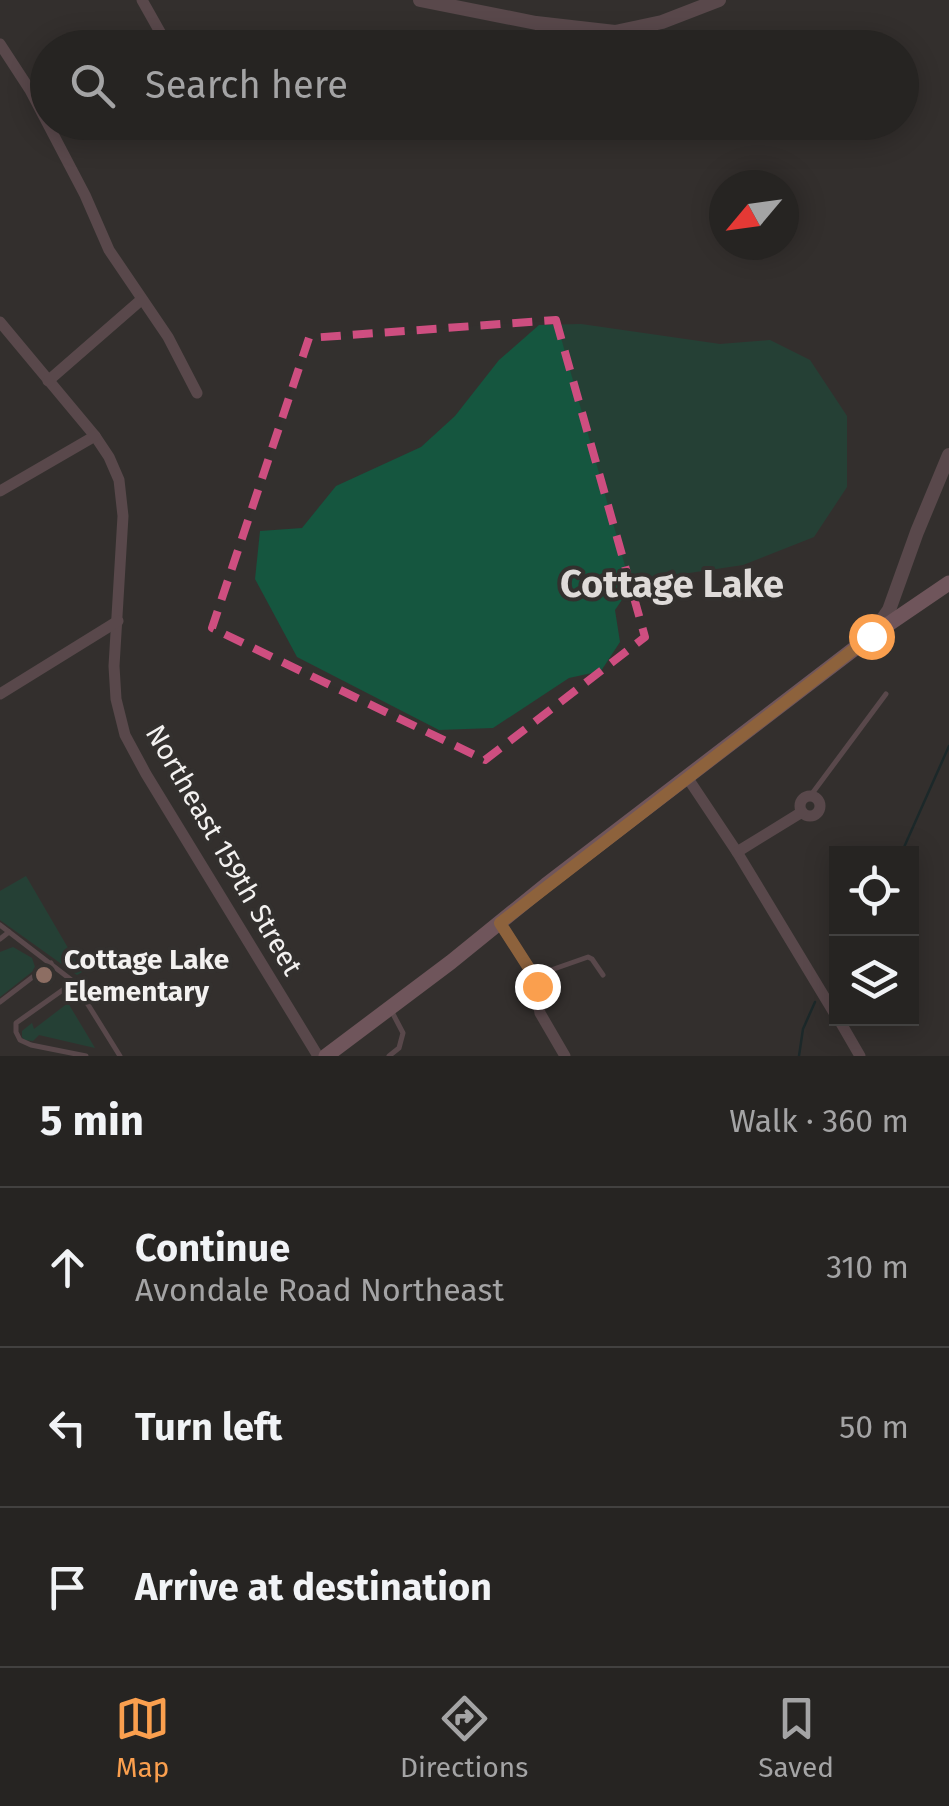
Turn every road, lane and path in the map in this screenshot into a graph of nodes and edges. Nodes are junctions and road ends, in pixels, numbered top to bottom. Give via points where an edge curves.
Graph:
1 (142, 0) edge
2 (420, 0) edge
3 (719, 0) edge
4 (159, 30) edge
5 (597, 30) edge
6 (624, 30) edge
7 (0, 44) edge
8 (30, 90) edge
9 (56, 140) edge
10 (141, 300) junction
11 (0, 322) edge
12 (48, 381) junction
13 (197, 393) dead end
14 (95, 436) junction
15 (949, 456) edge
16 (0, 490) edge
17 (949, 583) edge
18 (118, 621) junction
19 (871, 636) junction
20 (0, 694) edge
21 (886, 694) dead end
22 (687, 777) junction
23 (812, 795) joint
24 (737, 852) junction
25 (500, 923) junction
26 (0, 925) edge
27 (10, 932) junction
28 (0, 939) edge
29 (51, 963) junction
30 (603, 974) dead end
31 (534, 976) junction
32 (74, 982) junction
33 (0, 1002) edge
34 (829, 1004) edge
35 (389, 1008) junction
36 (842, 1026) edge
37 (52, 1053) edge
38 (86, 1056) edge
39 (120, 1056) edge
40 (318, 1056) edge
41 (326, 1056) edge
42 (390, 1056) edge
43 (566, 1056) edge
44 (860, 1056) edge

1 - 4 street
2 - 5 street
3 - 6 street
7 - 8 street
9 - 10 street
10 - 12 street
10 - 13 street
11 - 12 street
12 - 14 street
14 - 16 street
14 - 18 street, Northeast 159th Street via 119,480
15 - 19 street via 889,610
17 - 19 main road
18 - 20 street
18 - 40 street, Northeast 159th Street via 116,700 125,735
19 - 22 main road
21 - 23 lane
22 - 24 street
22 - 25 main road
23 - 24 street via 802,799 802,812
24 - 34 street
25 - 31 street
25 - 35 main road
26 - 27 lane
27 - 28 lane
27 - 29 lane
29 - 32 lane
29 - 33 lane
30 - 31 lane via 588,957
31 - 43 street via 540,1013
32 - 37 lane via 16,1023 20,1040
32 - 39 lane
35 - 41 main road
35 - 42 lane via 404,1032
36 - 44 street
37 - 38 lane

